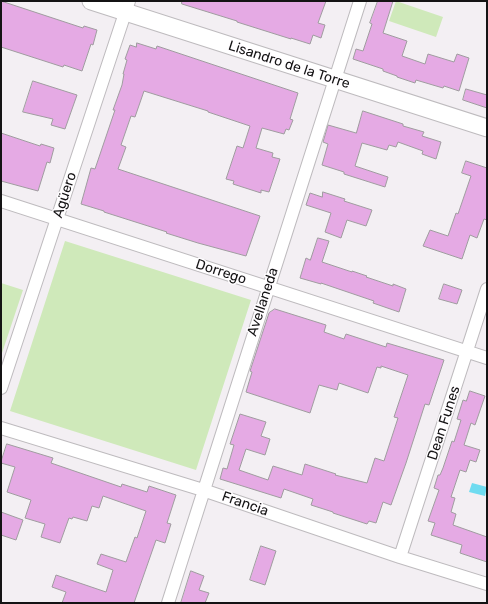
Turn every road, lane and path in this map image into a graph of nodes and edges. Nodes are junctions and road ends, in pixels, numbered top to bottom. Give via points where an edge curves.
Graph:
1 (91, 1) edge
2 (360, 1) edge
3 (127, 6) edge
4 (335, 79) junction
5 (487, 128) edge
6 (1, 201) edge
7 (56, 219) junction
8 (268, 287) junction
9 (487, 288) edge
10 (467, 352) junction
11 (487, 358) edge
12 (1, 388) edge
13 (1, 428) edge
14 (203, 490) junction
15 (400, 557) junction
16 (487, 584) edge
17 (168, 603) edge

1 - 3 main road, Lisandro de la Torre
2 - 4 street, Avellaneda
3 - 4 main road, Lisandro de la Torre
3 - 7 street, Agüero
4 - 5 main road, Lisandro de la Torre
4 - 8 street, Avellaneda
6 - 7 street, Dorrego
7 - 8 street, Dorrego
7 - 12 street, Agüero
8 - 10 street, Dorrego
8 - 14 street, Avellaneda
9 - 10 street, Dean Funes
10 - 11 street, Dorrego
10 - 15 street, Dean Funes
13 - 14 street, Francia
14 - 15 street, Francia
14 - 17 street, Avellaneda
15 - 16 street, Francia

